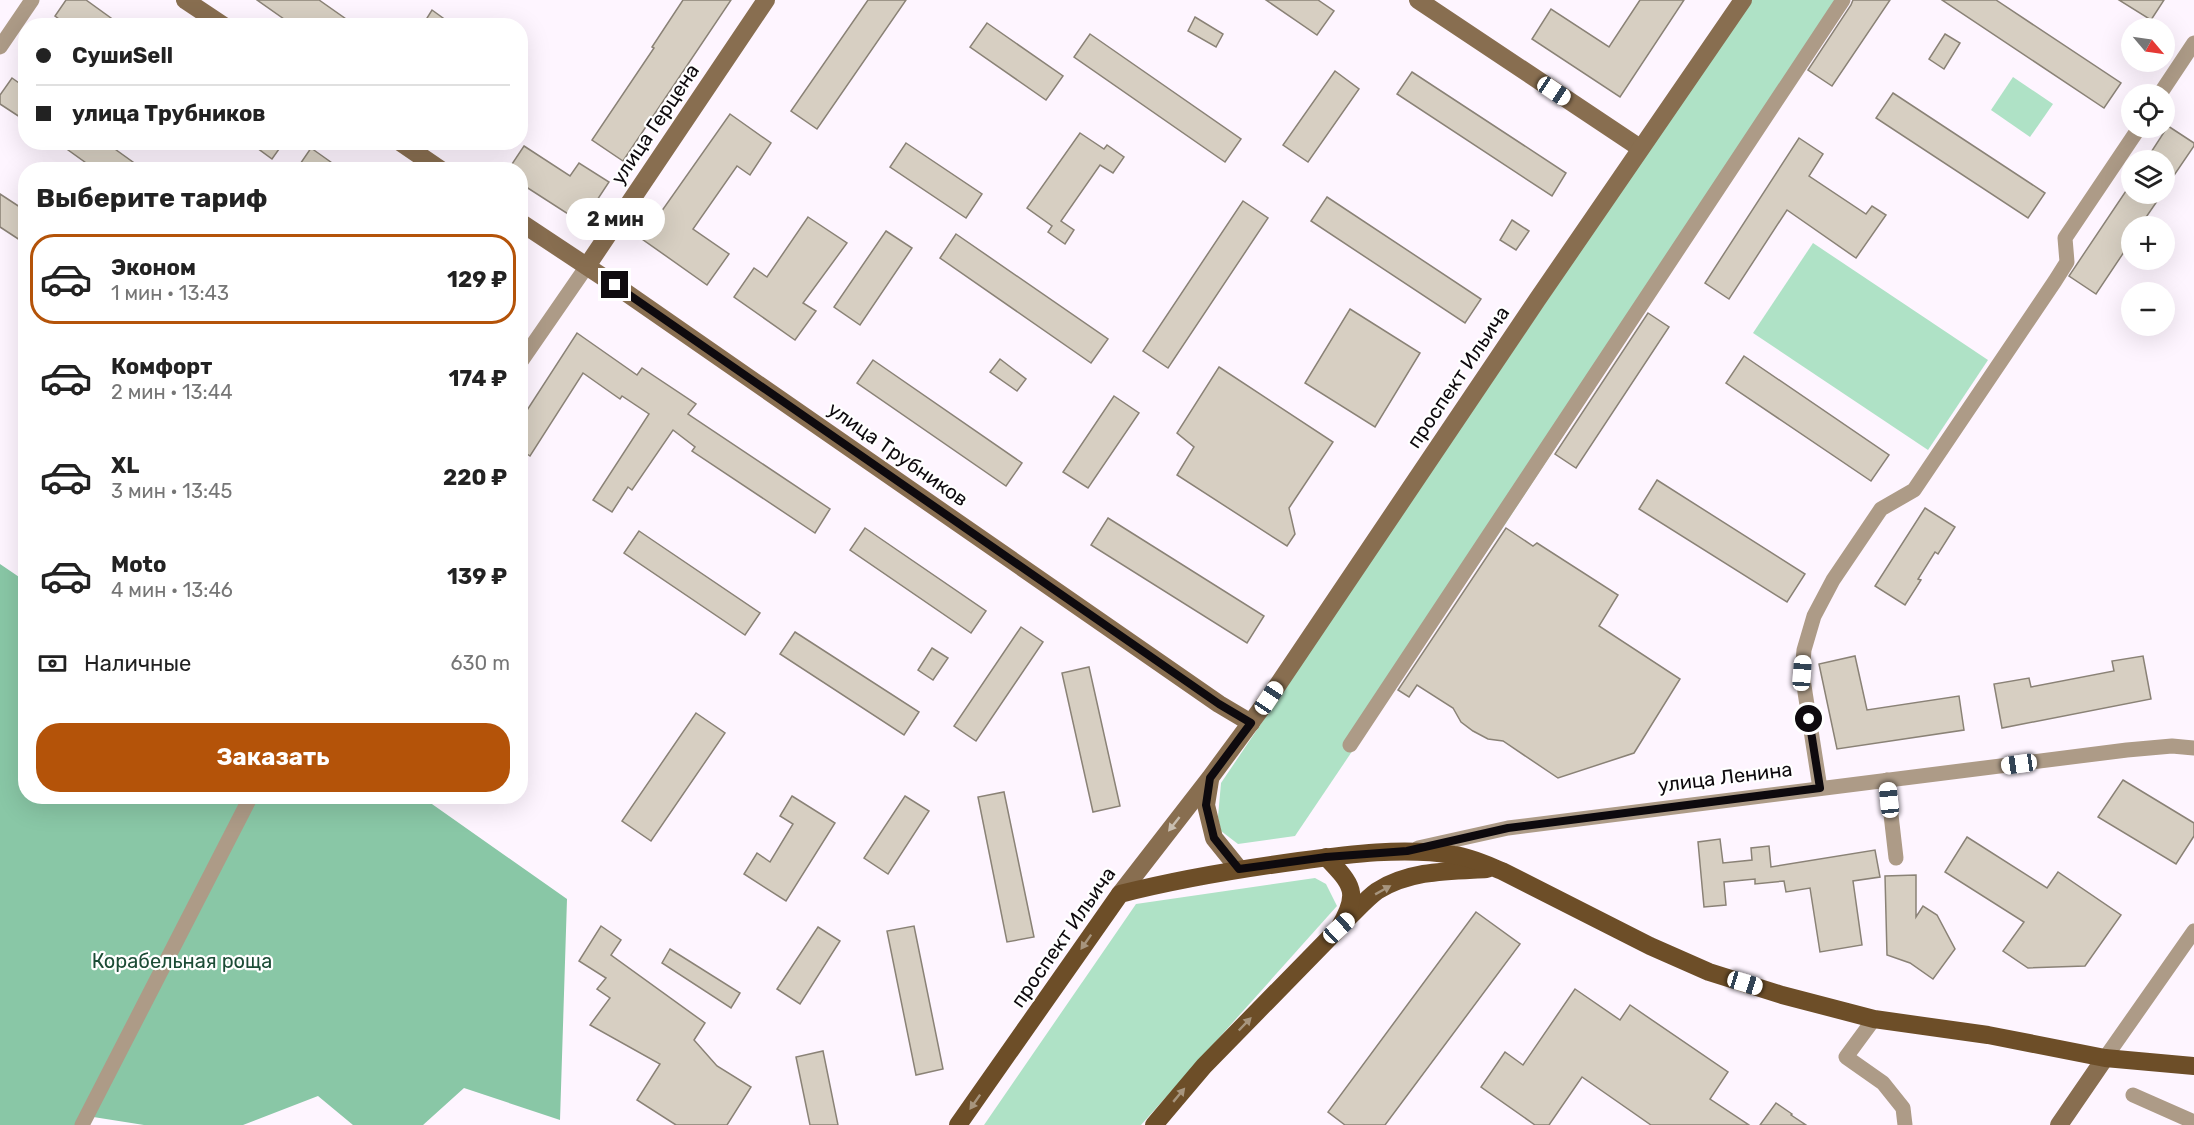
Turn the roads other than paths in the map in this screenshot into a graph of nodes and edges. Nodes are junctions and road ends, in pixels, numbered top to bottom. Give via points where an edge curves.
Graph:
1 (32, 0) edge
2 (185, 0) edge
3 (766, 0) edge
4 (1418, 0) edge
5 (1743, 0) edge
6 (1843, 0) edge
7 (20, 18) edge
8 (212, 18) edge
9 (18, 21) edge
10 (2194, 43) edge
11 (0, 47) edge
12 (2167, 84) edge
13 (2132, 138) edge
14 (1640, 148) junction
15 (412, 150) edge
16 (429, 162) edge
17 (528, 227) edge
18 (587, 266) junction
19 (528, 351) edge
20 (1251, 723) junction
21 (1350, 745) dead end
22 (2194, 748) edge
23 (1210, 778) junction
24 (1887, 780) junction
25 (1820, 788) junction
26 (247, 804) edge
27 (1407, 851) junction
28 (1326, 857) junction
29 (1896, 858) dead end
30 (1495, 868) junction
31 (1239, 869) junction
32 (1120, 894) junction
33 (1339, 928) junction
34 (2194, 932) edge
35 (1874, 1019) junction
36 (2104, 1058) junction
37 (2194, 1066) edge
38 (2133, 1095) dead end
39 (2194, 1122) edge
40 (82, 1125) edge
41 (958, 1125) edge
42 (1154, 1125) edge
43 (1905, 1125) edge
44 (2059, 1125) edge

1 - 7 street
2 - 8 street
3 - 18 street, улица Герцена
4 - 14 street
5 - 14 street, проспект Ильича
6 - 21 street
9 - 11 street
10 - 12 street
13 - 25 street via 2065,238 2067,262 1914,490 1881,509 1833,580 1814,616 1802,673
14 - 20 street, проспект Ильича
15 - 16 street
17 - 18 street, улица Трубников
18 - 19 street, улица Герцена
18 - 20 street, улица Трубников
20 - 23 street, проспект Ильича
22 - 24 street, улица Ленина via 2127,750
23 - 31 street via 1206,805 1214,838
23 -> 32 street, проспект Ильича
24 - 25 street, улица Ленина
24 - 29 street
25 - 27 street, улица Ленина via 1508,828
26 - 40 street
27 - 28 main road, улица Ленина
27 - 30 main road, улица Ленина via 1455,855
28 - 31 main road, улица Ленина
28 - 33 main road via 1348,884 1352,896 1351,908
33 -> 30 main road, улица Ленина via 1377,892 1395,883 1438,871
30 - 35 main road, улица Ленина via 1709,972
31 - 32 main road, улица Ленина
32 -> 41 main road, проспект Ильича
42 -> 33 main road via 1204,1066
34 - 36 street
35 - 36 main road, улица Ленина via 1988,1035
35 - 43 street via 1846,1057 1883,1083 1903,1108
36 - 37 main road, улица Ленина
36 - 44 street
38 - 39 street

